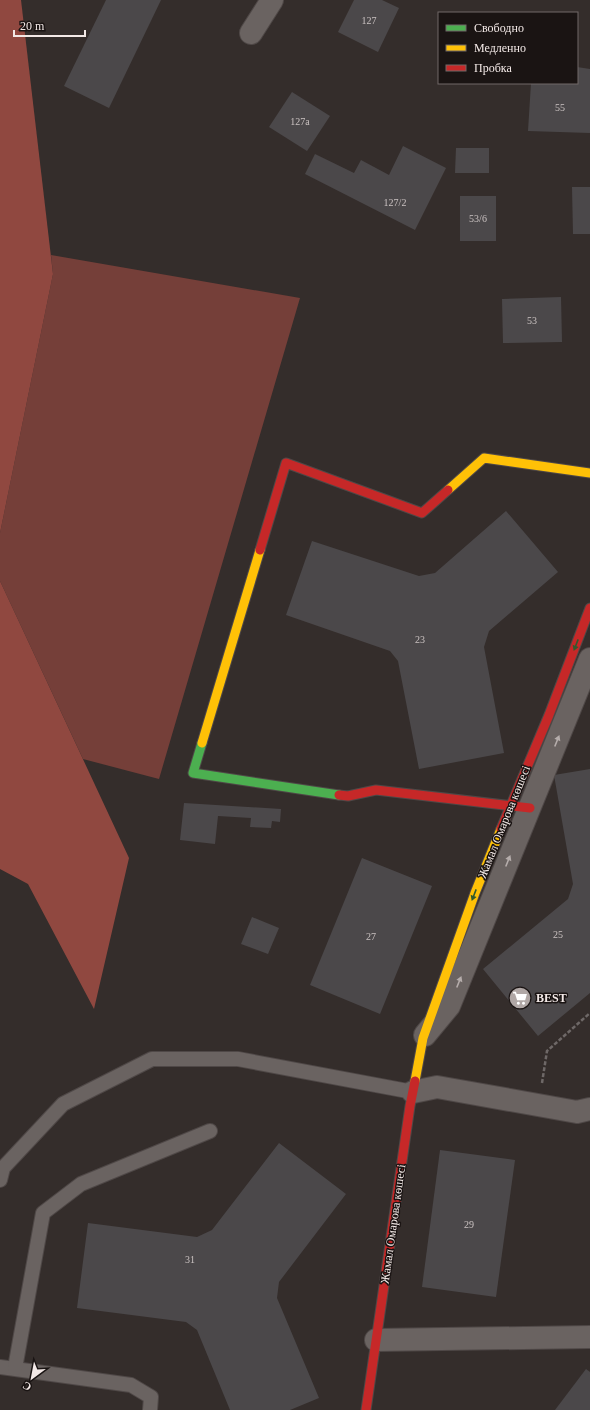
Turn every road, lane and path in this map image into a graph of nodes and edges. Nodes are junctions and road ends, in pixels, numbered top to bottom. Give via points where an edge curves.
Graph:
1 (272, 0) edge
2 (251, 33) dead end
3 (590, 473) edge
4 (590, 608) edge
5 (590, 659) edge
6 (520, 807) junction
7 (590, 1013) edge
8 (423, 1038) joint
9 (413, 1092) junction
10 (538, 1105) junction
11 (590, 1109) edge
12 (210, 1131) dead end
13 (0, 1180) edge
14 (590, 1337) edge
15 (376, 1340) junction
16 (0, 1367) edge
17 (15, 1368) junction
18 (150, 1410) edge
19 (366, 1410) edge

1 - 2 street
3 - 6 street via 484,458 422,513 286,463 193,773 348,796 376,790
4 -> 6 street, Жамал Омарова көшесі via 549,715
6 -> 5 street, Жамал Омарова көшесі
6 - 8 street, Жамал Омарова көшесі via 449,1006
7 - 10 path via 547,1051
8 - 9 street, Жамал Омарова көшесі
9 - 10 street via 437,1087
9 - 13 lane via 238,1059 152,1059 63,1104 3,1168
9 - 15 street, Жамал Омарова көшесі
10 - 11 street via 577,1112
12 - 17 lane via 81,1184 43,1213
14 - 15 street
15 - 19 street, Жамал Омарова көшесі
16 - 17 lane
17 - 18 lane via 130,1385 151,1397

